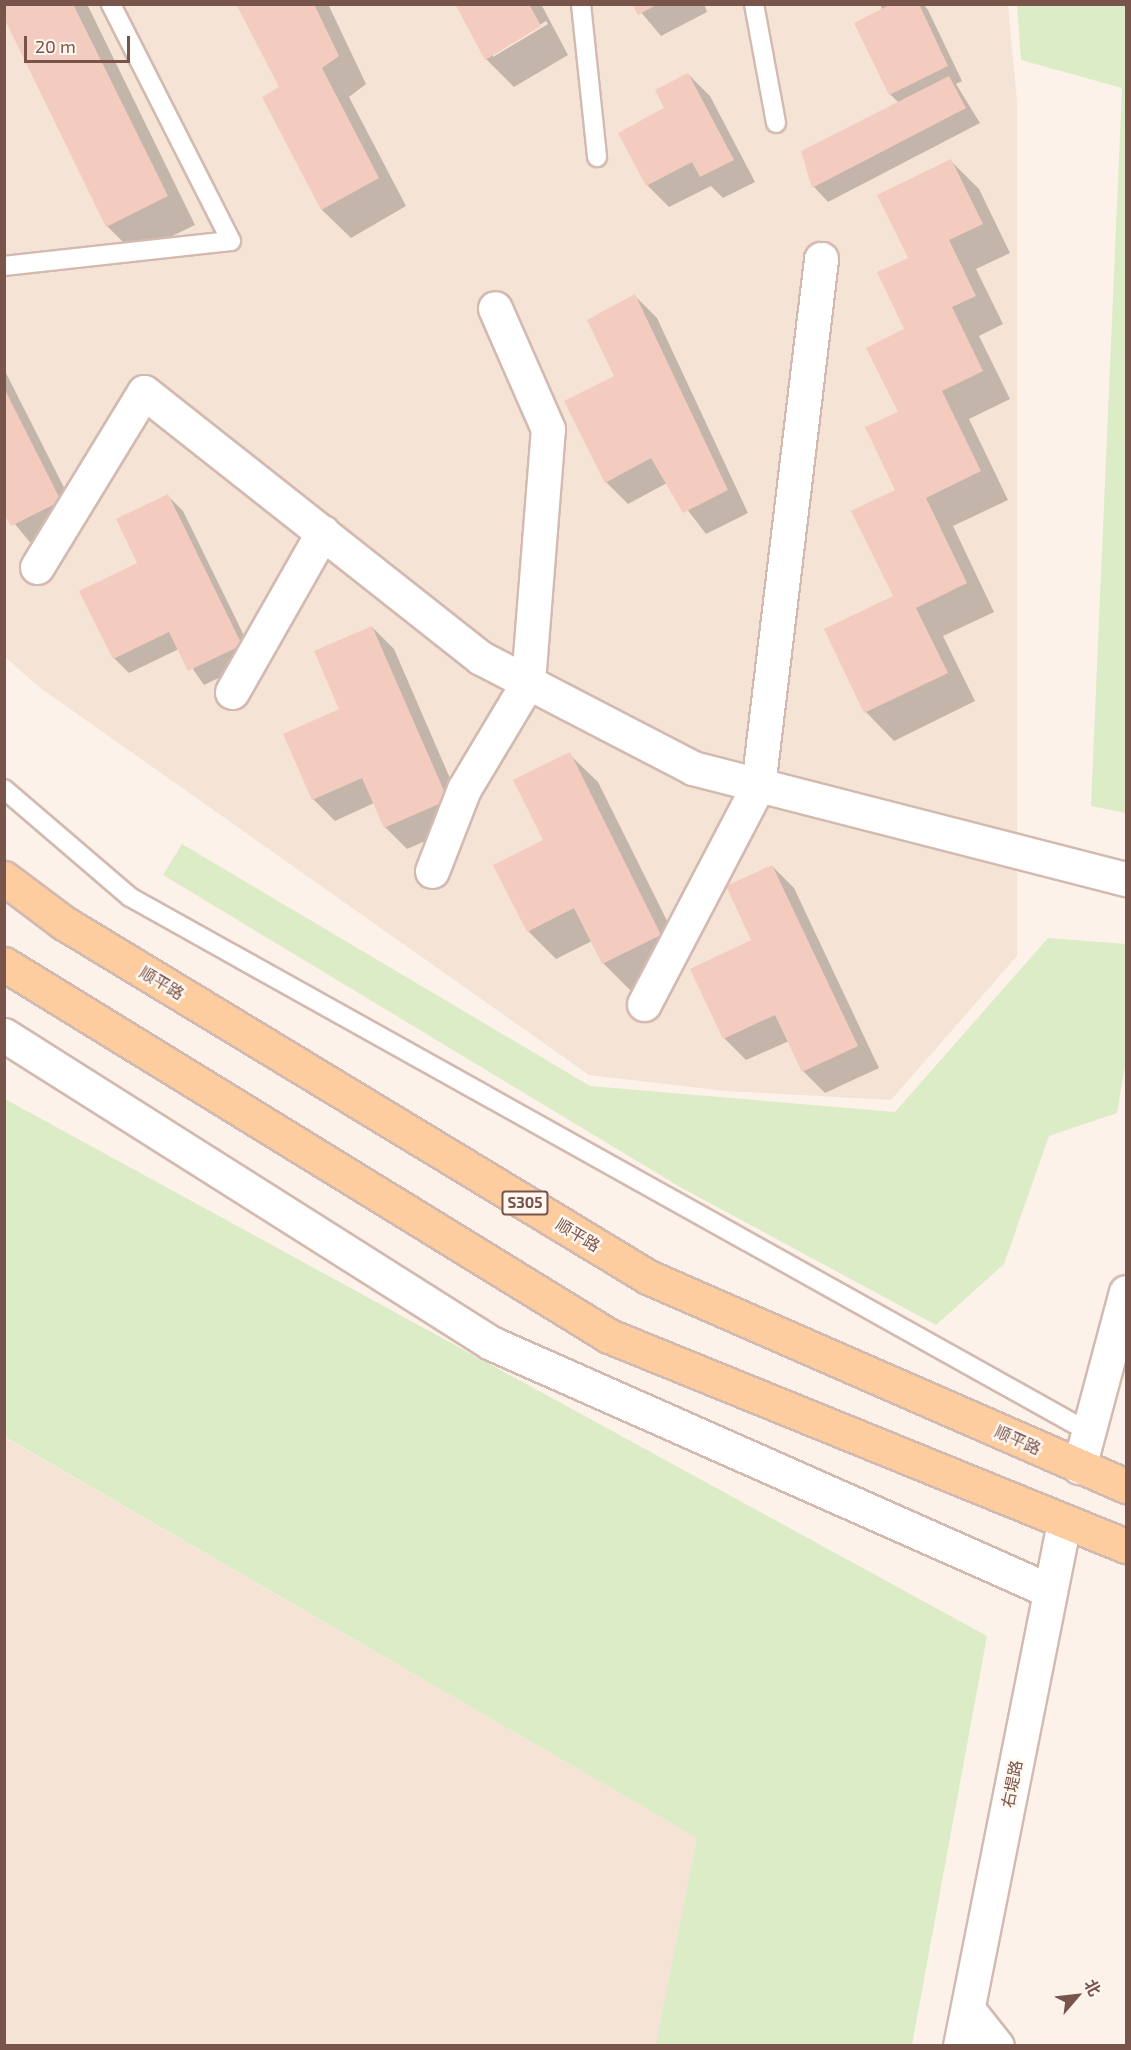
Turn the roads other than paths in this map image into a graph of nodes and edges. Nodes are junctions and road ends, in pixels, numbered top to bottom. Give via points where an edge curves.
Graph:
1 (111, 4) edge
2 (581, 4) edge
3 (754, 4) edge
4 (776, 123) dead end
5 (597, 157) dead end
6 (821, 259) dead end
7 (5, 266) edge
8 (495, 308) dead end
9 (323, 532) junction
10 (38, 567) dead end
11 (528, 682) junction
12 (232, 692) dead end
13 (758, 786) junction
14 (4, 789) edge
15 (432, 871) dead end
16 (4, 878) edge
17 (1126, 879) edge
18 (4, 964) edge
19 (644, 1004) dead end
20 (4, 1035) edge
21 (1126, 1293) edge
22 (1089, 1431) junction
23 (1079, 1467) junction
24 (1126, 1486) edge
25 (1064, 1522) junction
26 (1126, 1546) edge
27 (1048, 1590) junction
28 (970, 2012) junction
29 (960, 2046) edge
30 (998, 2046) edge

1 - 7 lane via 231,242
2 - 5 lane
3 - 4 lane
6 - 13 street
8 - 11 street via 548,429
9 - 10 street via 144,392
9 - 11 street via 480,658
9 - 12 street
11 - 13 street via 693,768
11 - 15 street via 464,789
13 - 17 street
13 - 19 street
14 - 22 lane via 130,897
16 - 23 main road, 顺平路 / S305 via 64,923 648,1277
18 - 25 main road via 609,1336
20 - 27 street via 491,1343
21 - 22 street
22 - 23 street
23 - 24 main road, 顺平路 / S305
25 - 26 main road
25 - 27 street, 右堤路
27 - 28 street, 右堤路
28 - 29 street, 右堤路
28 - 30 street

